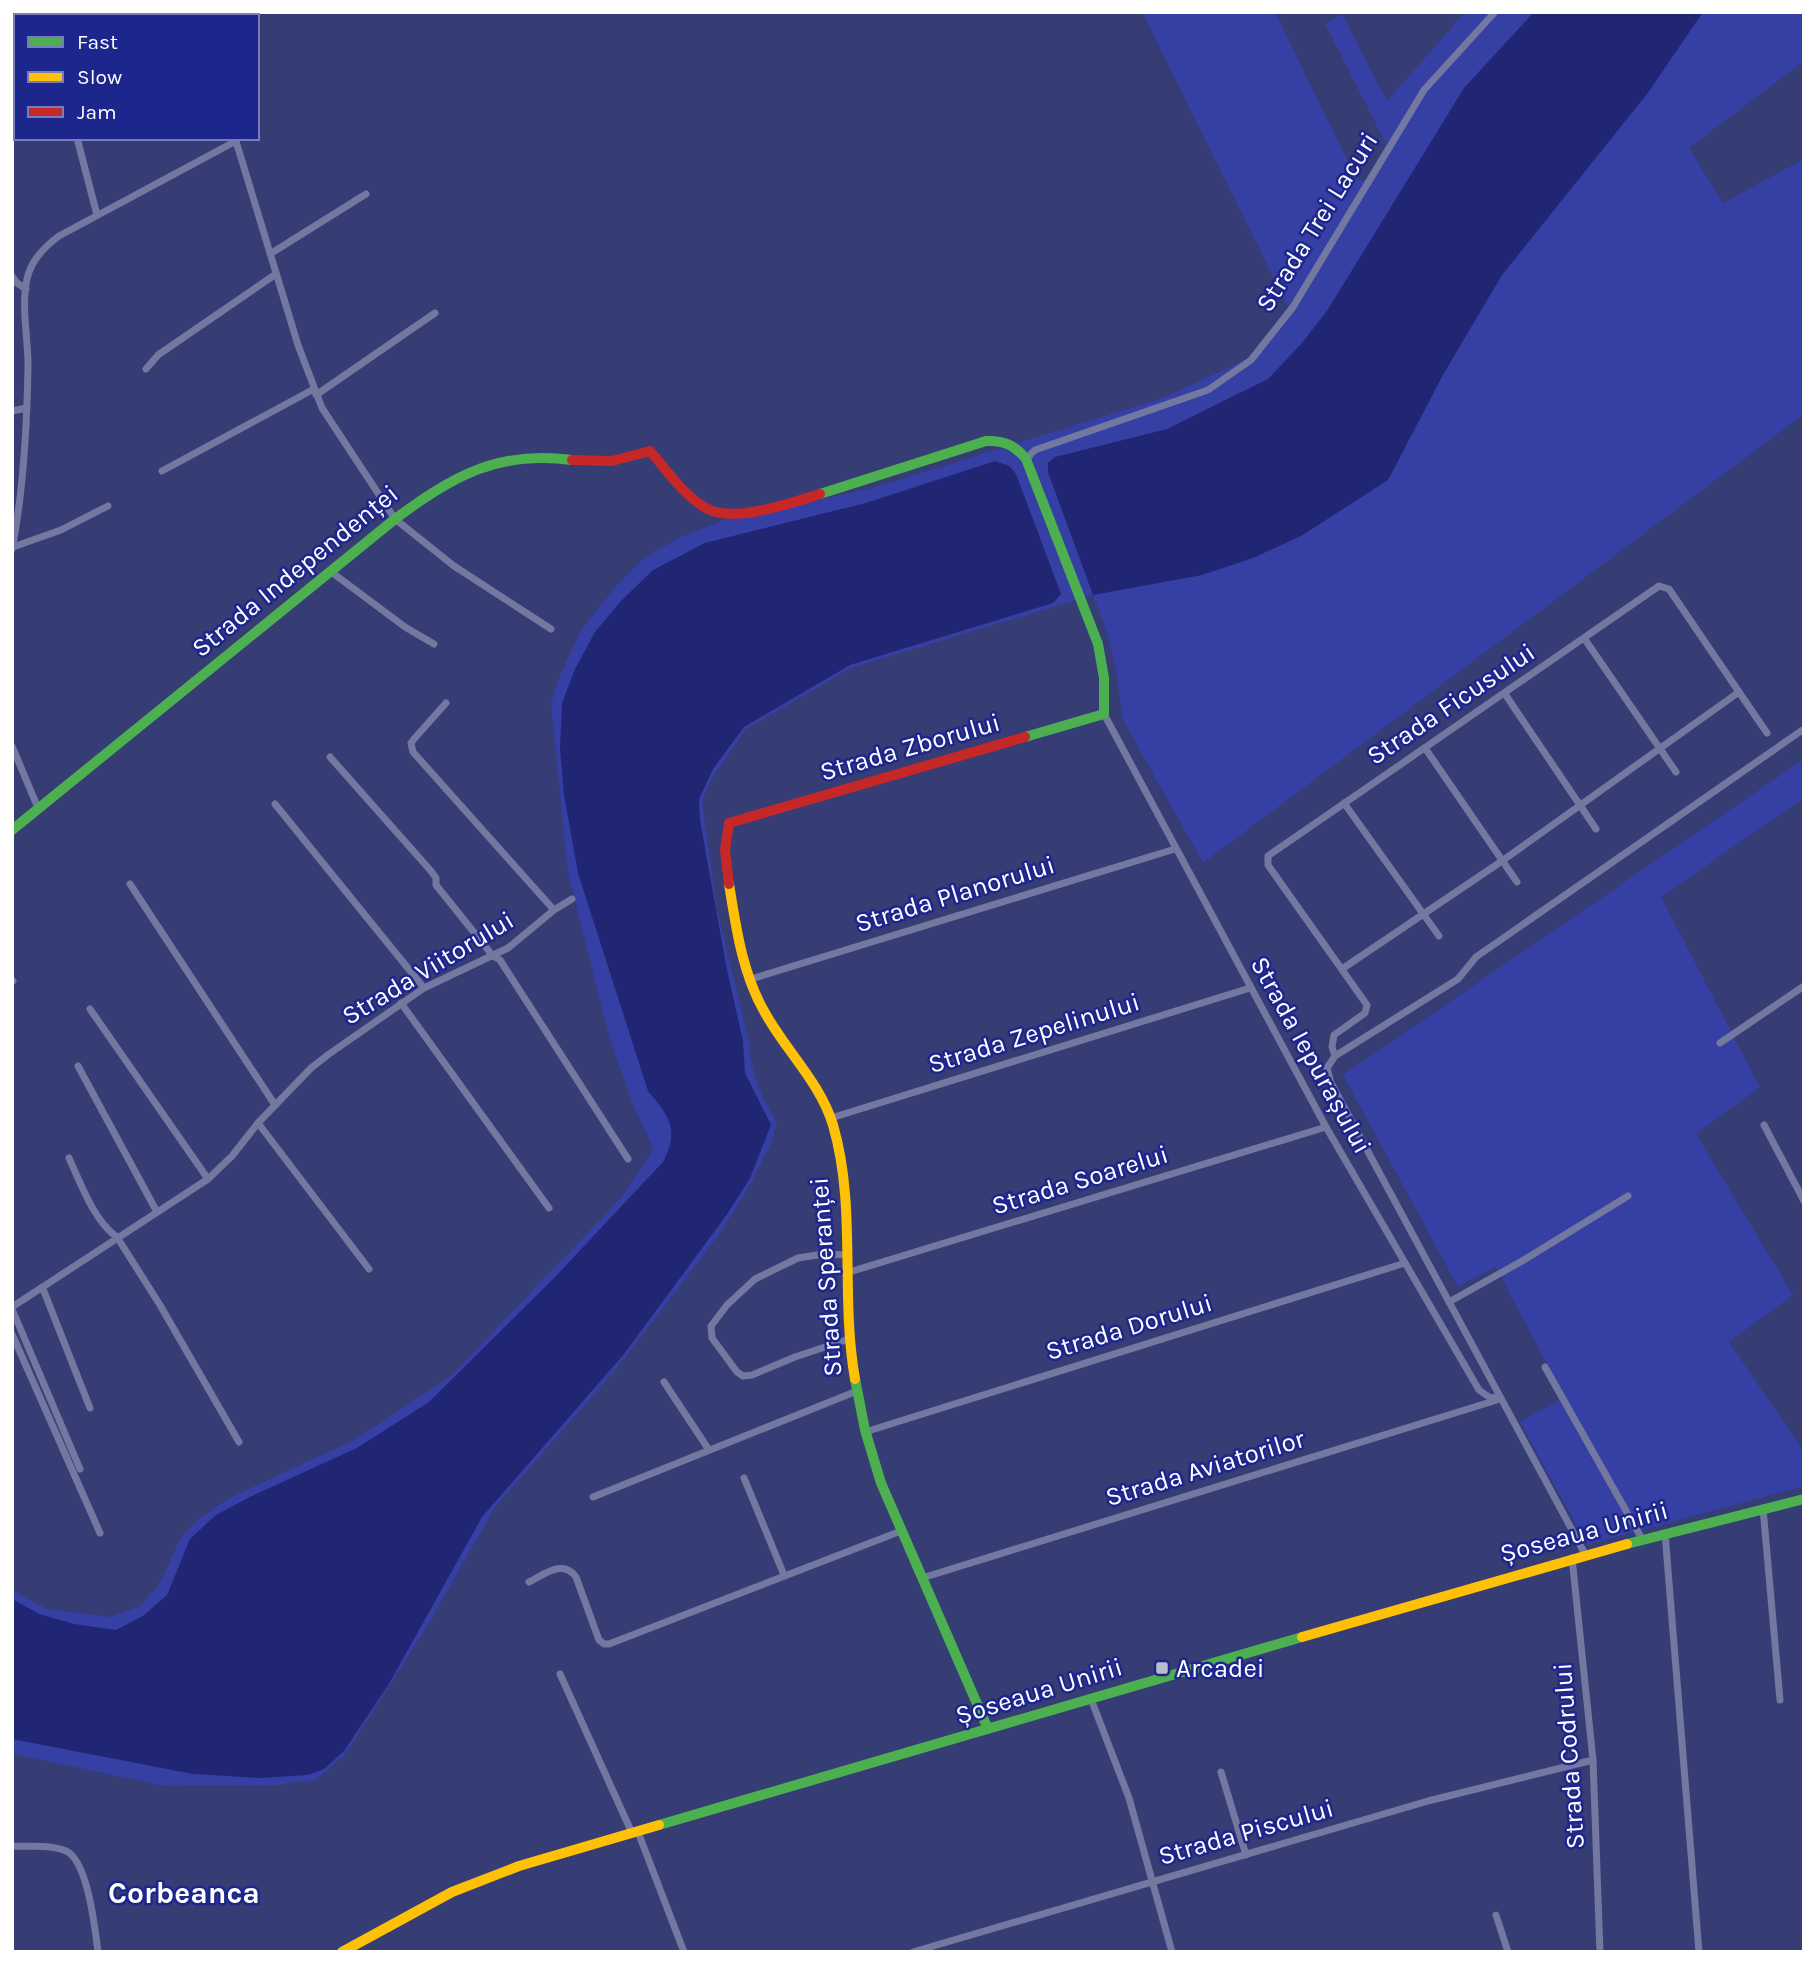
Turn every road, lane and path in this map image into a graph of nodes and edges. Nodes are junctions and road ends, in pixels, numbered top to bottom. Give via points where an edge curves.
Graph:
1 (1495, 12) edge
2 (78, 140) edge
3 (235, 140) edge
4 (366, 194) dead end
5 (97, 215) junction
6 (270, 254) junction
7 (276, 274) junction
8 (12, 276) edge
9 (26, 289) junction
10 (435, 313) dead end
11 (146, 369) dead end
12 (315, 392) junction
13 (27, 408) junction
14 (12, 411) edge
15 (1026, 460) junction
16 (162, 471) dead end
17 (108, 506) dead end
18 (395, 519) junction
19 (13, 543) edge
20 (330, 571) junction
21 (551, 629) dead end
22 (1584, 638) junction
23 (434, 644) dead end
24 (1738, 692) junction
25 (1505, 694) junction
26 (446, 703) dead end
27 (1104, 714) junction
28 (1804, 729) edge
29 (1767, 733) dead end
30 (12, 746) edge
31 (1425, 748) junction
32 (1661, 748) junction
33 (330, 757) dead end
34 (1676, 772) dead end
35 (1344, 803) junction
36 (275, 804) dead end
37 (1580, 806) junction
38 (38, 808) junction
39 (729, 823) joint
40 (1596, 829) dead end
41 (12, 830) edge
42 (1175, 849) junction
43 (1502, 861) junction
44 (1517, 882) dead end
45 (130, 884) dead end
46 (572, 899) dead end
47 (554, 910) junction
48 (1422, 914) junction
49 (1438, 936) dead end
50 (493, 956) junction
51 (1342, 970) junction
52 (748, 979) junction
53 (1804, 986) edge
54 (424, 988) junction
55 (1250, 988) junction
56 (401, 1003) junction
57 (90, 1009) dead end
58 (1720, 1043) dead end
59 (1332, 1059) junction
60 (78, 1066) dead end
61 (275, 1105) junction
62 (831, 1118) junction
63 (258, 1123) junction
64 (1764, 1125) dead end
65 (1326, 1127) junction
66 (69, 1158) dead end
67 (628, 1159) dead end
68 (208, 1179) junction
69 (1628, 1196) dead end
70 (1804, 1201) edge
71 (549, 1208) dead end
72 (157, 1212) junction
73 (117, 1237) junction
74 (846, 1255) junction
75 (1405, 1263) junction
76 (369, 1269) dead end
77 (846, 1273) junction
78 (43, 1289) junction
79 (1449, 1302) junction
80 (12, 1308) edge
81 (12, 1334) edge
82 (849, 1339) junction
83 (1545, 1367) dead end
84 (664, 1382) dead end
85 (857, 1391) junction
86 (1501, 1399) junction
87 (90, 1408) dead end
88 (865, 1432) junction
89 (239, 1442) dead end
90 (709, 1451) junction
91 (80, 1469) dead end
92 (744, 1478) dead end
93 (593, 1497) dead end
94 (1804, 1499) edge
95 (1763, 1508) junction
96 (901, 1531) junction
97 (100, 1533) dead end
98 (1665, 1533) junction
99 (1642, 1539) junction
100 (1585, 1554) junction
101 (1572, 1558) junction
102 (784, 1575) junction
103 (922, 1578) junction
104 (529, 1582) dead end
105 (560, 1674) dead end
106 (1091, 1699) junction
107 (1780, 1700) dead end
108 (988, 1729) junction
109 (1593, 1760) junction
110 (1221, 1772) dead end
111 (635, 1833) junction
112 (12, 1846) edge
113 (1246, 1855) junction
114 (1153, 1881) junction
115 (1496, 1915) dead end
116 (98, 1952) edge
117 (342, 1952) edge
118 (684, 1952) edge
119 (913, 1952) edge
120 (1172, 1952) edge
121 (1508, 1952) edge
122 (1600, 1952) edge
123 (1699, 1952) edge

1 - 15 street, Strada Trei Lacuri via 1424,90 1293,307 1251,360 1208,390 1035,450
2 - 5 street
3 - 5 street
3 - 6 street
4 - 6 street
5 - 9 street via 42,250 28,274
6 - 7 street
7 - 11 street via 158,355
7 - 12 street
8 - 9 street
9 - 13 street
10 - 12 street
12 - 16 street
12 - 18 street
13 - 14 street
13 - 19 street
15 - 18 street, Strada Independenței via 1006,442 986,441 812,496 725,514 690,496 650,451 616,461 543,457 495,463 464,473
15 - 27 street via 1098,644
17 - 19 street via 61,530
18 - 20 street, Strada Independenței
18 - 21 street via 454,566
20 - 23 street
20 - 38 street, Strada Independenței
22 - 24 street, Strada Ficusului via 1657,586 1666,586
22 - 25 street, Strada Ficusului
22 - 32 street
24 - 29 street, Strada Ficusului
24 - 32 street
25 - 31 street, Strada Ficusului
25 - 37 street
26 - 47 street via 414,738 413,752
27 - 39 street, Strada Zborului
27 - 42 street, Strada Iepurașului
28 - 59 street via 1476,957 1458,979
30 - 38 street
31 - 35 street, Strada Ficusului
31 - 43 street
32 - 34 street
32 - 37 street
33 - 50 street via 432,871 436,885
35 - 48 street
35 - 51 street, Strada Ficusului via 1268,856 1267,863
36 - 54 street
37 - 40 street
37 - 43 street
38 - 41 street, Strada Independenței
39 - 52 street, Strada Speranței via 725,856
42 - 52 street, Strada Planorului
42 - 55 street, Strada Iepurașului
43 - 44 street
43 - 48 street
45 - 61 street
46 - 47 street, Strada Viitorului
47 - 50 street, Strada Viitorului
48 - 49 street
48 - 51 street
50 - 54 street, Strada Viitorului
50 - 67 street via 500,960
51 - 59 street, Strada Ficusului via 1367,1008 1334,1035
52 - 62 street, Strada Speranței via 769,1021
53 - 58 street
54 - 56 street, Strada Viitorului
55 - 62 street, Strada Zepelinului
55 - 65 street, Strada Iepurașului
56 - 61 street, Strada Viitorului via 329,1054
56 - 71 street
57 - 68 street
59 - 79 street, Strada Iepurașului via 1331,1083
60 - 72 street
61 - 63 street, Strada Viitorului
62 - 74 street, Strada Speranței via 840,1155
63 - 68 street, Strada Viitorului
63 - 76 street
64 - 70 street
65 - 75 street, Strada Iepurașului
65 - 77 street, Strada Soarelui
66 - 73 street via 84,1192
68 - 72 street, Strada Viitorului
69 - 79 street
72 - 73 street, Strada Viitorului
73 - 78 street, Strada Viitorului
73 - 89 street
74 - 77 street, Strada Speranței
74 - 82 street via 799,1258 755,1279 727,1305 710,1331 743,1376
75 - 86 street, Strada Iepurașului via 1479,1390
75 - 88 street, Strada Dorului
77 - 82 street, Strada Speranței
78 - 80 street, Strada Viitorului
78 - 87 street
79 - 86 street, Strada Iepurașului
80 - 91 street
81 - 97 street
82 - 85 street, Strada Speranței
83 - 99 street
84 - 90 street
85 - 88 street, Strada Speranței
85 - 90 street
86 - 100 street, Strada Iepurașului
86 - 103 street, Strada Aviatorilor
88 - 96 street, Strada Speranței
90 - 93 street
92 - 102 street
94 - 95 street, Șoseaua Unirii
95 - 98 street, Șoseaua Unirii
95 - 107 street
96 - 102 street
96 - 103 street, Strada Speranței
98 - 99 street, Șoseaua Unirii
98 - 123 street
99 - 100 street, Șoseaua Unirii
100 - 101 street, Șoseaua Unirii
101 - 106 street, Șoseaua Unirii
101 - 109 street, Strada Codrului
102 - 104 street via 609,1644 599,1640 571,1570 556,1569
103 - 108 street, Strada Speranței
105 - 111 street
106 - 108 street, Șoseaua Unirii
106 - 114 street via 1129,1798
108 - 111 street, Șoseaua Unirii
109 - 113 street, Strada Piscului via 1428,1801
109 - 122 street, Strada Codrului
110 - 113 street
111 - 117 street, Șoseaua Unirii via 472,1883
111 - 118 street
112 - 116 street via 56,1848 72,1854 86,1885
113 - 114 street, Strada Piscului
114 - 119 street, Strada Piscului
114 - 120 street
115 - 121 street

